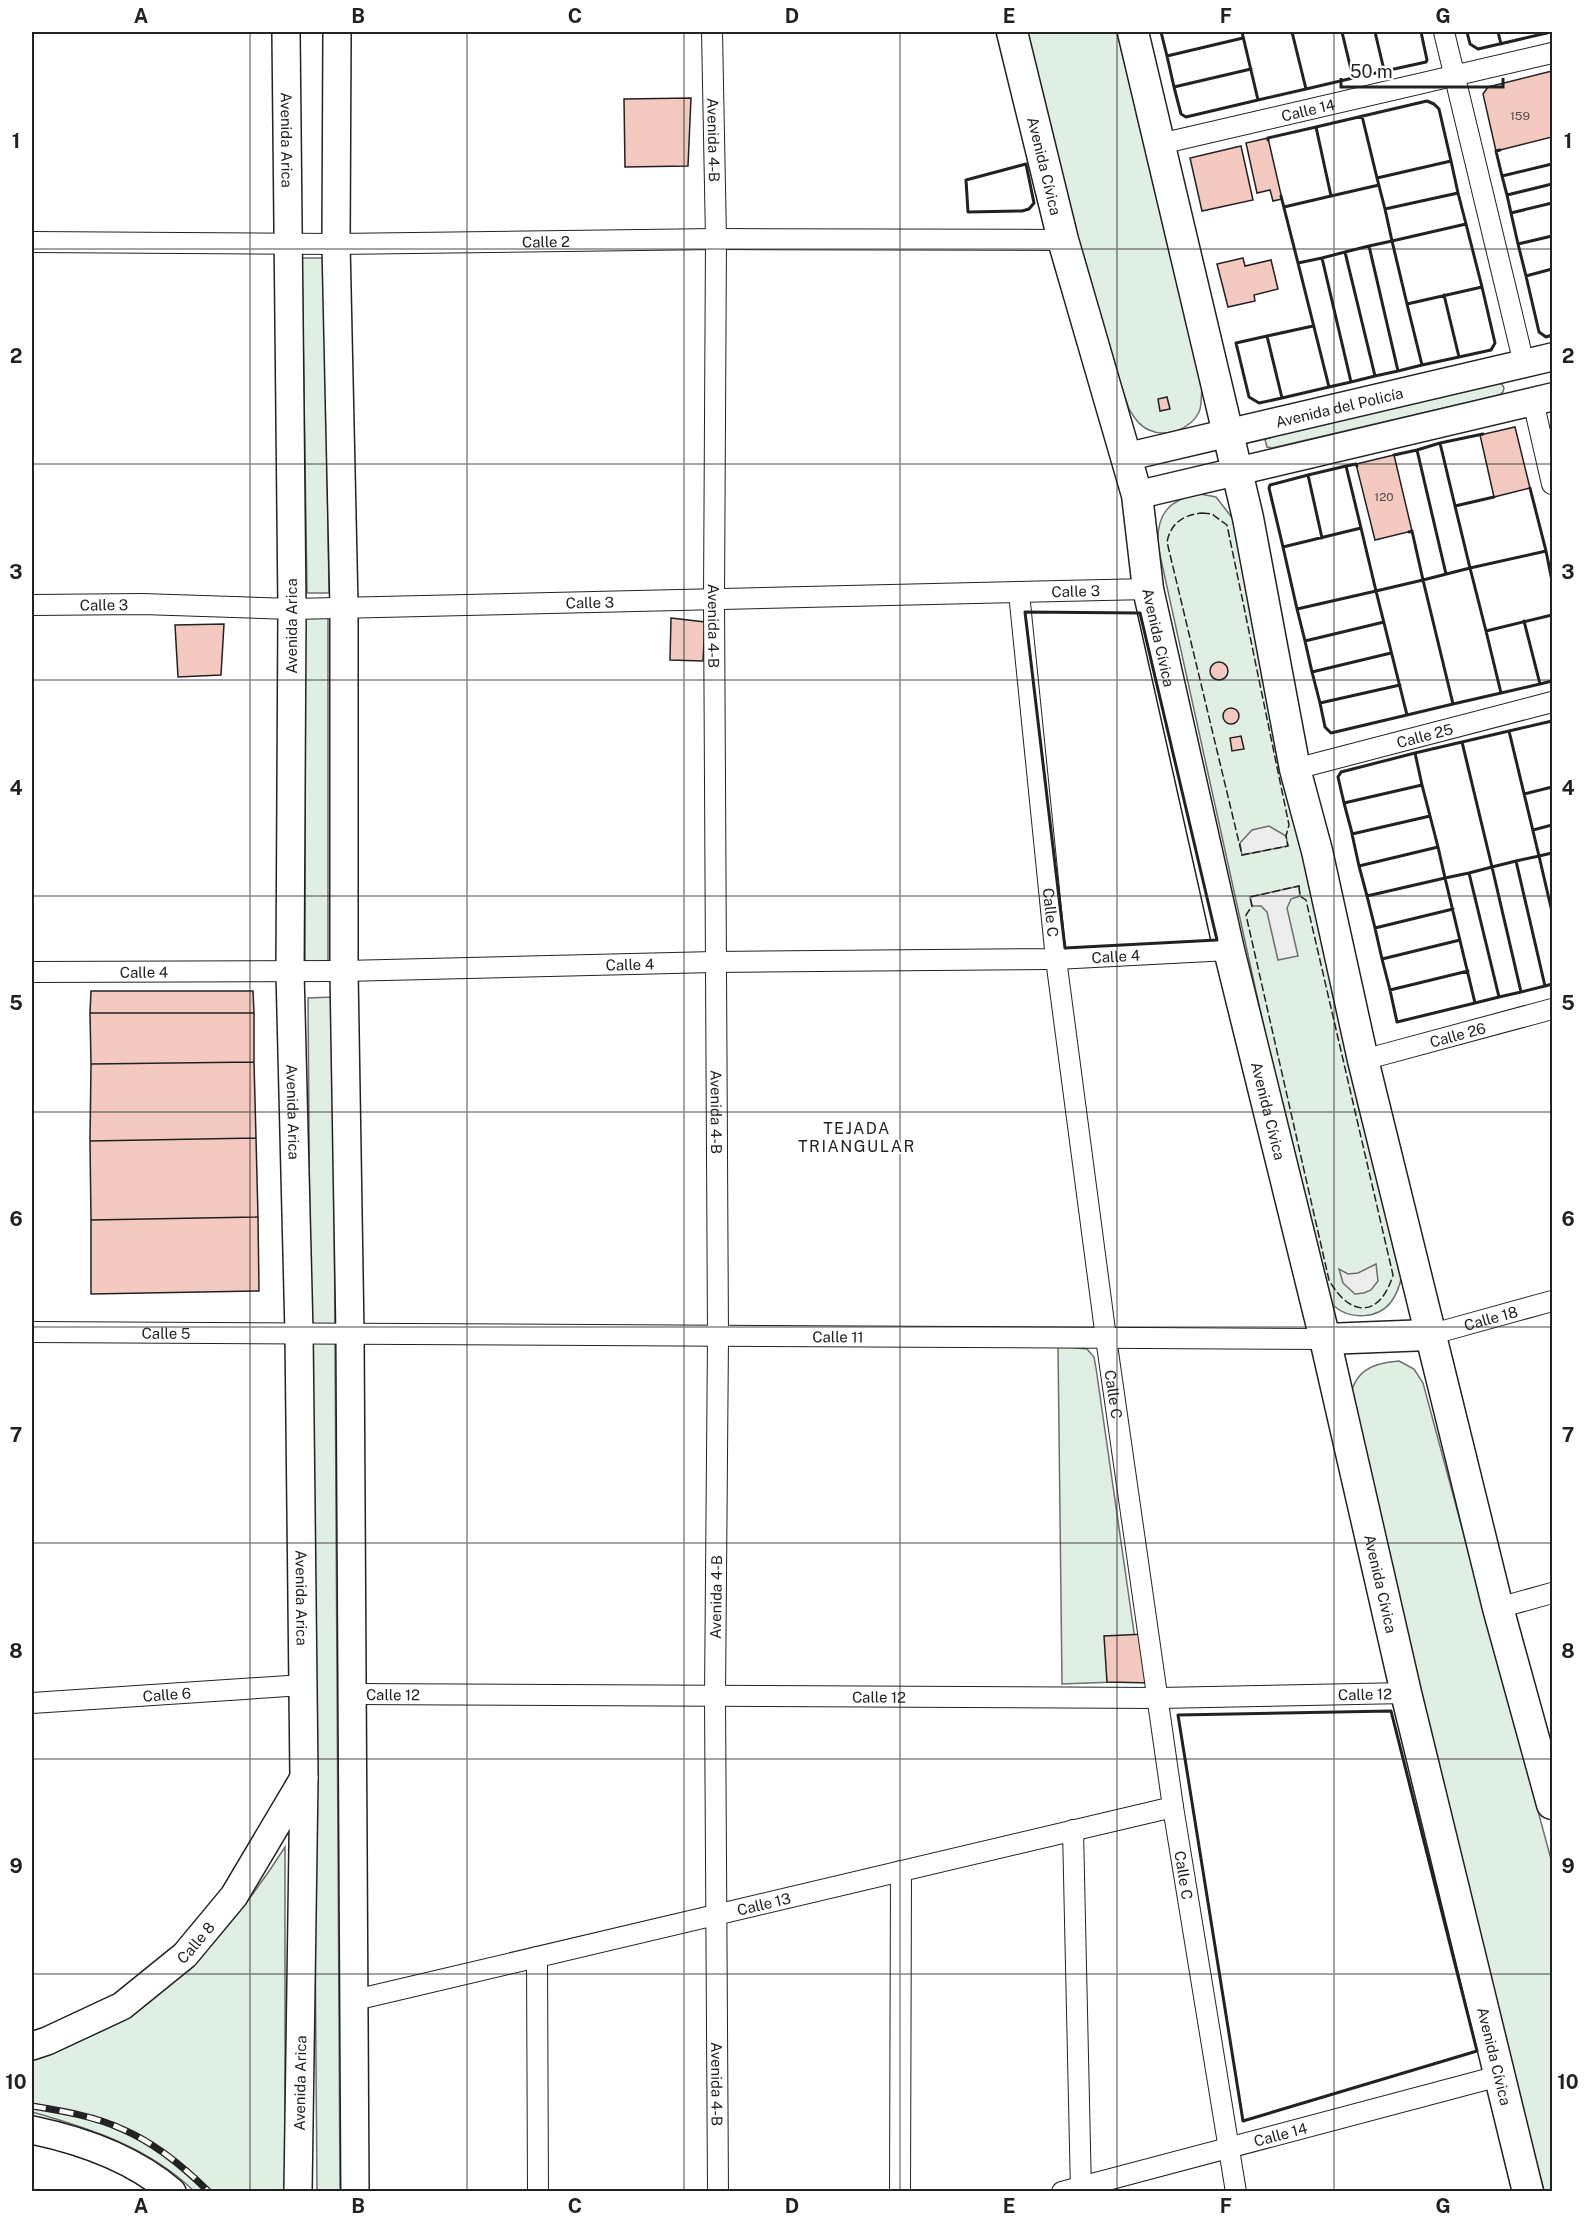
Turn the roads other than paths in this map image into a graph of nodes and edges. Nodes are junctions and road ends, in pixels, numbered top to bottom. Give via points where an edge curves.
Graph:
1 (286, 32) edge
2 (337, 32) edge
3 (712, 32) edge
4 (1012, 32) edge
5 (1134, 32) edge
6 (1444, 32) edge
7 (1552, 53) edge
8 (1455, 76) junction
9 (1160, 144) junction
10 (716, 239) junction
11 (1063, 240) junction
12 (32, 242) edge
13 (289, 243) junction
14 (336, 244) junction
15 (1552, 357) edge
16 (1524, 364) junction
17 (1543, 399) edge
18 (1228, 433) junction
19 (1126, 458) junction
20 (1237, 471) junction
21 (1552, 484) edge
22 (1137, 495) junction
23 (1148, 590) junction
24 (1019, 593) junction
25 (714, 599) junction
26 (32, 605) edge
27 (344, 607) junction
28 (292, 609) junction
29 (1552, 702) edge
30 (1295, 769) junction
31 (1229, 950) junction
32 (1056, 959) junction
33 (714, 962) junction
34 (344, 971) junction
35 (32, 972) edge
36 (290, 972) junction
37 (1552, 1009) edge
38 (1363, 1060) junction
39 (1552, 1301) edge
40 (32, 1332) edge
41 (299, 1333) junction
42 (350, 1334) junction
43 (1429, 1335) junction
44 (718, 1336) junction
45 (1106, 1338) junction
46 (1325, 1339) junction
47 (1552, 1593) edge
48 (1498, 1608) junction
49 (303, 1685) junction
50 (1406, 1693) junction
51 (351, 1694) junction
52 (715, 1696) junction
53 (1159, 1698) junction
54 (32, 1703) edge
55 (304, 1777) junction
56 (1552, 1804) edge
57 (1173, 1807) junction
58 (1073, 1830) junction
59 (901, 1871) junction
60 (717, 1915) junction
61 (537, 1957) junction
62 (355, 2000) junction
63 (32, 2046) edge
64 (1499, 2076) junction
65 (32, 2130) edge
66 (1230, 2147) junction
67 (1074, 2190) edge
68 (172, 2192) edge
69 (298, 2192) edge
70 (355, 2192) edge
71 (538, 2192) edge
72 (718, 2192) edge
73 (900, 2192) edge
74 (1236, 2192) edge
75 (1528, 2192) edge

1 - 13 street, Avenida Arica
2 - 14 street
3 - 10 street, Avenida 4-B
4 - 11 main road, Avenida Cívica
5 - 9 main road
6 - 8 street
7 - 8 street, Calle 14
8 - 9 street, Calle 14
8 - 16 street
9 - 18 main road
10 - 11 street, Calle 2
10 - 14 street, Calle 2
10 - 25 street, Avenida 4-B
11 - 19 main road, Avenida Cívica
12 - 13 street, Calle 2
13 - 14 street, Calle 2
13 - 28 street, Avenida Arica
14 - 27 street
15 - 16 street, Avenida del Policía
16 - 17 street
16 - 18 street, Avenida del Policía
17 - 20 street
17 - 21 street
18 - 19 street, Avenida del Policía
18 - 20 main road
19 - 22 main road, Avenida Cívica
20 - 22 street
20 - 30 main road
22 - 23 main road, Avenida Cívica
23 - 24 street, Calle 3
23 - 31 main road, Avenida Cívica
24 - 25 street, Calle 3
24 - 32 street, Calle C
25 - 27 street, Calle 3
25 - 33 street, Avenida 4-B
26 - 28 street, Calle 3
27 - 28 street, Calle 3
27 - 34 street
28 - 36 street, Avenida Arica
29 - 30 street, Calle 25
30 - 38 main road
31 - 32 street, Calle 4
31 - 46 main road, Avenida Cívica
32 - 33 street, Calle 4
32 - 45 street, Calle C
33 - 34 street, Calle 4
33 - 44 street, Avenida 4-B
34 - 36 street, Calle 4
34 - 42 street
35 - 36 street, Calle 4
36 - 41 street, Avenida Arica
37 - 38 street, Calle 26
38 - 43 main road
39 - 43 street, Calle 18
40 - 41 street, Calle 5
41 - 42 street, Calle 5
41 - 49 street, Avenida Arica
42 - 44 street, Calle 11
42 - 51 street
43 - 46 main road
43 - 48 main road
44 - 45 street, Calle 11
44 - 52 street, Avenida 4-B
45 - 46 street, Calle 11
45 - 53 street, Calle C
46 - 50 main road, Avenida Cívica
47 - 48 street
48 - 56 main road
49 - 54 street, Calle 6
49 - 55 street, Avenida Arica
50 - 53 street, Calle 12
50 - 64 main road, Avenida Cívica
51 - 52 street, Calle 12
51 - 62 street
52 - 53 street, Calle 12
52 - 60 street, Avenida 4-B
53 - 57 street, Calle C
55 - 63 street, Calle 8 via 234,1896 184,1955 122,2006
55 - 69 street, Avenida Arica
57 - 58 street, Calle 13
57 - 66 street, Calle C
58 - 59 street, Calle 13
58 - 67 street
59 - 60 street, Calle 13
59 - 73 street
60 - 61 street, Calle 13
60 - 72 street, Avenida 4-B
61 - 62 street, Calle 13
61 - 71 street
62 - 70 street
64 - 66 street, Calle 14
64 - 75 main road, Avenida Cívica
65 - 68 street via 120,2159 154,2177
66 - 67 street, Calle 14
66 - 74 street, Calle C

